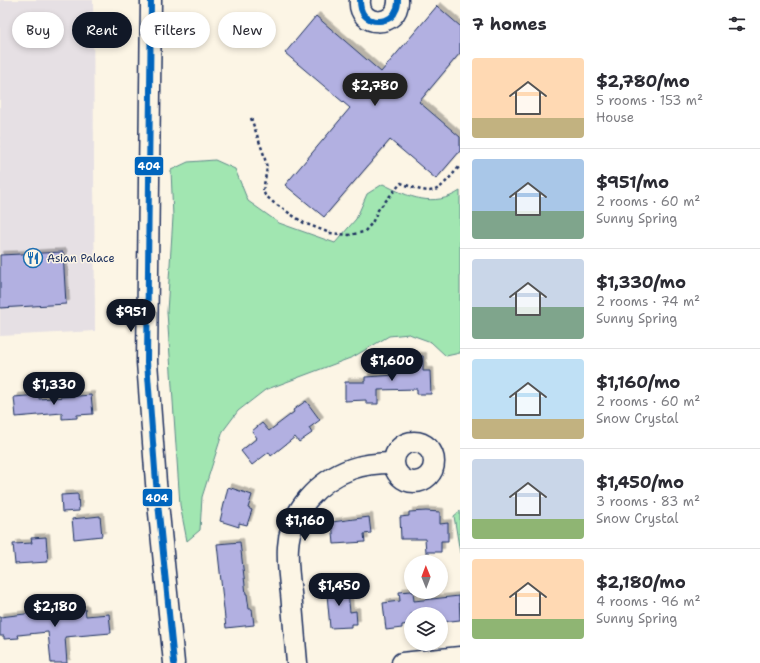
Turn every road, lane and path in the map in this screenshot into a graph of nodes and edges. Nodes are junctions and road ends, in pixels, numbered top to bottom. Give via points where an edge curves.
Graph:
1 (151, 0) edge
2 (360, 0) edge
3 (398, 0) edge
4 (251, 118) dead end
5 (460, 166) edge
6 (393, 463) dead end
7 (460, 656) edge
8 (174, 663) edge
9 (297, 663) edge
10 (402, 663) edge

1 - 8 street via 147,362
2 - 3 street via 361,10 365,16 376,22 393,16
4 - 5 path via 267,168 263,191 265,195 304,223 330,233 349,235 364,232 372,224 378,210 401,183 431,192 439,189
6 - 9 street via 352,468 336,475 320,485 296,516 290,532 288,567
7 - 10 street

